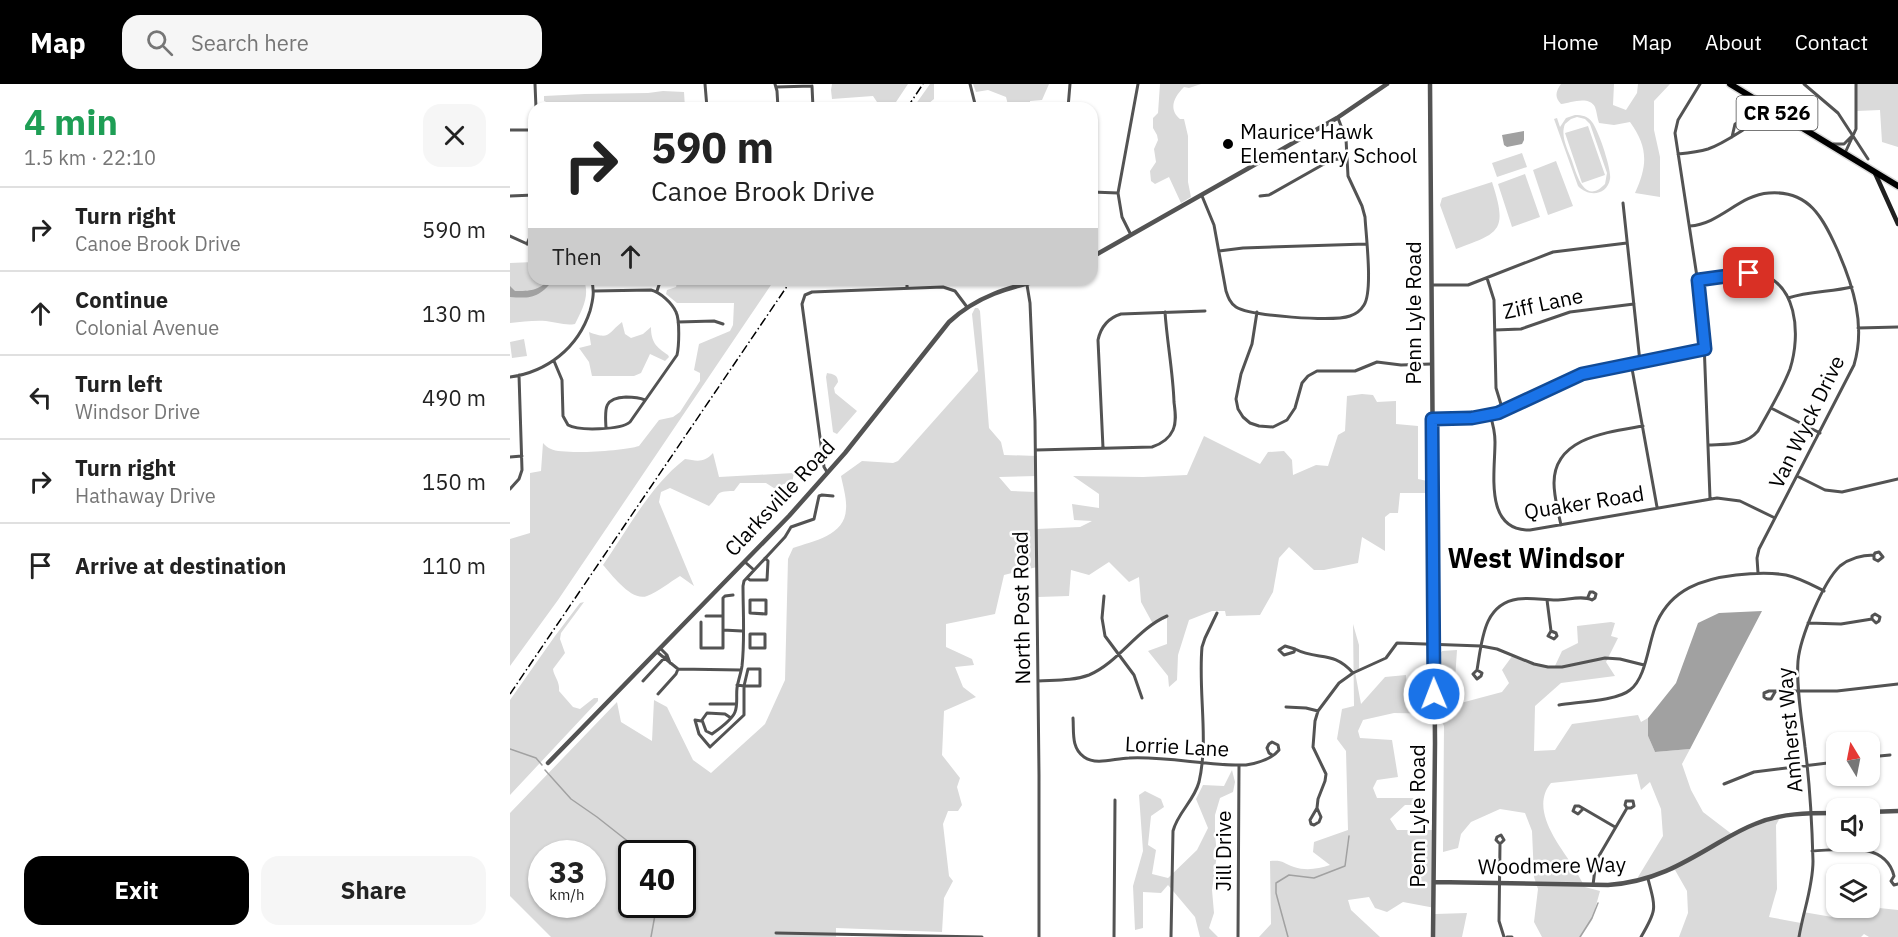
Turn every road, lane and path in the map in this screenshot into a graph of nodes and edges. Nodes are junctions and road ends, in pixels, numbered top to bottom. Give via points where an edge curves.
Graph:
1 (535, 84) edge
2 (705, 84) edge
3 (970, 84) edge
4 (1070, 84) edge
5 (1138, 84) edge
6 (1387, 84) edge
7 (1430, 84) edge
8 (1700, 84) edge
9 (1730, 84) edge
10 (1804, 84) edge
11 (1856, 84) edge
12 (812, 85) edge
13 (776, 86) edge
14 (536, 102) edge
15 (706, 102) edge
16 (777, 102) edge
17 (813, 102) edge
18 (974, 102) edge
19 (1068, 102) edge
20 (1337, 118) junction
21 (510, 130) edge
22 (528, 130) edge
23 (1854, 135) junction
24 (1732, 137) junction
25 (1824, 142) junction
26 (1678, 154) junction
27 (1844, 154) junction
28 (1346, 158) junction
29 (1868, 159) dead end
30 (1875, 173) junction
31 (1898, 186) edge
32 (1098, 192) edge
33 (1118, 193) junction
34 (528, 195) edge
35 (510, 196) edge
36 (1202, 196) junction
37 (1260, 196) dead end
38 (1623, 203) dead end
39 (1898, 224) edge
40 (1690, 226) junction
41 (1131, 235) junction
42 (510, 236) edge
43 (1627, 243) junction
44 (527, 244) edge
45 (1366, 244) junction
46 (1219, 251) junction
47 (1098, 254) edge
48 (1486, 278) junction
49 (1698, 280) junction
50 (592, 285) edge
51 (659, 285) edge
52 (1015, 285) edge
53 (1027, 285) edge
54 (1431, 285) junction
55 (1852, 286) junction
56 (907, 288) joint
57 (594, 291) junction
58 (657, 292) junction
59 (1788, 297) junction
60 (1634, 304) junction
61 (967, 307) junction
62 (1205, 311) dead end
63 (1166, 312) junction
64 (1257, 312) junction
65 (678, 322) junction
66 (723, 324) dead end
67 (1898, 327) edge
68 (1857, 328) junction
69 (1495, 330) junction
70 (1705, 349) junction
71 (554, 361) junction
72 (1640, 362) junction
73 (1631, 363) junction
74 (1431, 364) junction
75 (519, 375) junction
76 (510, 377) edge
77 (645, 400) junction
78 (1771, 408) junction
79 (1503, 411) junction
80 (1490, 414) junction
81 (1432, 419) junction
82 (1643, 426) junction
83 (606, 428) junction
84 (1820, 433) junction
85 (1708, 445) junction
86 (1103, 448) junction
87 (1036, 450) junction
88 (522, 456) junction
89 (510, 457) edge
90 (827, 473) junction
91 (1797, 476) junction
92 (1898, 479) edge
93 (510, 489) edge
94 (833, 496) dead end
95 (1710, 498) junction
96 (1657, 507) junction
97 (1775, 518) junction
98 (1561, 525) junction
99 (1874, 555) dead end
100 (765, 558) junction
101 (745, 561) junction
102 (754, 570) junction
103 (1758, 573) junction
104 (747, 578) junction
105 (1824, 591) junction
106 (733, 595) dead end
107 (1104, 596) dead end
108 (1588, 597) dead end
109 (1546, 600) junction
110 (743, 613) junction
111 (1217, 613) dead end
112 (750, 614) junction
113 (706, 616) dead end
114 (723, 616) junction
115 (1167, 616) dead end
116 (1872, 619) dead end
117 (701, 622) dead end
118 (1808, 623) junction
119 (723, 630) junction
120 (743, 631) junction
121 (1551, 631) dead end
122 (1434, 644) junction
123 (1481, 646) junction
124 (743, 647) junction
125 (750, 648) junction
126 (1294, 649) junction
127 (658, 650) junction
128 (1118, 654) junction
129 (667, 656) junction
130 (664, 659) junction
131 (670, 664) junction
132 (1644, 665) junction
133 (678, 669) junction
134 (741, 670) junction
135 (1478, 670) dead end
136 (1353, 673) junction
137 (643, 681) dead end
138 (1038, 681) junction
139 (1898, 684) edge
140 (737, 685) junction
141 (744, 686) junction
142 (1799, 691) junction
143 (1775, 692) dead end
144 (658, 694) dead end
145 (1142, 698) dead end
146 (710, 704) dead end
147 (736, 704) junction
148 (1558, 705) dead end
149 (1286, 707) dead end
150 (1318, 711) junction
151 (730, 718) junction
152 (1073, 718) dead end
153 (702, 722) junction
154 (723, 725) junction
155 (728, 730) junction
156 (1272, 754) junction
157 (1890, 755) dead end
158 (1880, 756) edge
159 (1202, 762) junction
160 (548, 763) dead end
161 (1826, 763) edge
162 (1239, 765) junction
163 (1808, 765) junction
164 (1724, 784) dead end
165 (1115, 800) dead end
166 (1317, 808) junction
167 (1627, 808) dead end
168 (1583, 809) dead end
169 (1898, 811) edge
170 (1880, 812) edge
171 (1812, 813) junction
172 (1826, 813) edge
173 (1616, 827) junction
174 (1500, 844) dead end
175 (1812, 850) junction
176 (1896, 876) edge
177 (1648, 879) junction
178 (1434, 882) junction
179 (1499, 884) junction
180 (1898, 884) edge
181 (1593, 885) junction
182 (776, 933) dead end
183 (982, 937) edge
184 (1039, 937) edge
185 (1114, 937) edge
186 (1171, 937) edge
187 (1238, 937) edge
188 (1433, 937) edge
189 (1505, 937) edge
190 (1512, 937) edge
191 (1641, 937) edge
192 (1799, 937) edge

1 - 14 street
2 - 15 street
3 - 18 street
4 - 19 street
5 - 33 street
6 - 20 street
7 - 54 street, Penn Lyle Road
8 - 26 street via 1676,124
9 - 25 main road, CR 526
10 - 23 street via 1832,106
11 - 23 street
12 - 13 street
12 - 17 street
13 - 16 street
20 - 28 street via 1345,134
20 - 36 street
21 - 22 street
23 - 25 street via 1843,145
23 - 27 street
23 - 29 street
24 - 24 street via 1743,130 1744,124 1735,124
24 - 26 street via 1711,148
25 - 27 main road, CR 526
26 - 40 street
27 - 30 main road, CR 526
28 - 37 street via 1331,160 1269,195
28 - 45 street via 1350,182 1364,212
30 - 31 main road
30 - 39 main road
32 - 33 street
33 - 41 street via 1122,217
34 - 35 street
36 - 41 street
36 - 46 street via 1212,217
38 - 43 street
40 - 49 street
40 - 55 street, Van Wyck Drive via 1711,221 1757,195 1794,196 1822,218
41 - 47 street
42 - 44 street
43 - 48 street via 1553,252
43 - 60 street
45 - 46 street
45 - 64 street via 1368,296 1355,314 1314,319
46 - 64 street via 1230,300 1240,308
48 - 54 street via 1463,285
48 - 69 street via 1494,300
49 - 59 street via 1756,273 1776,282
49 - 70 street
50 - 57 street
51 - 58 street
52 - 61 street, Clarksville Road
53 - 87 street, North Post Road
54 - 74 street, Penn Lyle Road
55 - 59 street
55 - 68 street, Van Wyck Drive
56 - 61 street via 949,288
56 - 90 street via 812,292 802,299
57 - 58 street
57 - 71 street via 582,330
58 - 65 street via 674,308
59 - 78 street via 1793,314 1793,353
60 - 69 street, Ziff Lane via 1570,312 1521,329
60 - 72 street
61 - 90 street, Clarksville Road via 941,330
62 - 63 street
63 - 86 street via 1116,315 1101,331 1098,340
63 - 86 street via 1173,373 1172,432 1164,442 1152,447
64 - 74 street via 1236,399 1243,417 1259,426 1273,427 1287,420 1302,383 1317,371 1355,371 1382,362
65 - 66 street
65 - 77 street via 677,354
67 - 68 street
68 - 84 street, Van Wyck Drive via 1854,365
69 - 79 street via 1496,387
70 - 72 street
70 - 85 street
71 - 75 street
71 - 83 street via 562,381 567,424 575,428
72 - 73 street
73 - 79 street via 1572,377
73 - 82 street
74 - 81 street, Penn Lyle Road
75 - 76 street
75 - 88 street
77 - 83 street via 628,424
77 - 83 street via 612,399 606,408
78 - 84 street
78 - 85 street via 1751,438 1737,444
79 - 80 street
80 - 81 street
80 - 98 street, Quaker Road via 1495,440 1496,502 1501,516 1521,530
81 - 122 street, Penn Lyle Road
82 - 96 street
82 - 98 street via 1590,436 1565,454 1554,482
84 - 91 street, Van Wyck Drive
85 - 95 street
86 - 87 street
87 - 138 street, North Post Road
88 - 89 street
88 - 93 street via 522,474
90 - 101 street, Clarksville Road
91 - 92 street via 1836,492
91 - 97 street, Van Wyck Drive
94 - 100 street via 819,496 814,519 791,527
95 - 96 street, Quaker Road
95 - 97 street, Quaker Road via 1740,501
96 - 98 street, Quaker Road
97 - 103 street, Van Wyck Drive via 1758,554
99 - 105 street, Amherst Way via 1845,562
100 - 102 street
100 - 104 street via 767,580
101 - 102 street
101 - 127 street, Clarksville Road
102 - 104 street
103 - 105 street via 1791,577
103 - 132 street via 1704,580 1678,595 1659,618
104 - 110 street via 743,586
105 - 118 street, Amherst Way
106 - 114 street via 723,598
107 - 128 street via 1103,630
108 - 109 street
109 - 121 street
109 - 123 street via 1518,599 1498,608 1485,625
110 - 112 street
110 - 120 street
111 - 159 street via 1202,647
112 - 112 street via 750,600 766,600 766,614
113 - 114 street
114 - 119 street
115 - 128 street
116 - 118 street
117 - 119 street via 701,648 723,648
118 - 142 street, Amherst Way via 1798,661
119 - 120 street
120 - 124 street
122 - 123 street
122 - 136 street via 1397,643 1386,658
122 - 178 street, Penn Lyle Road
123 - 132 street via 1548,667 1605,658
123 - 135 street
124 - 125 street
124 - 134 street
125 - 125 street via 750,634 765,634 765,648
126 - 126 street via 1285,646 1279,650 1286,656
126 - 136 street via 1338,660
127 - 129 street
127 - 130 street
127 - 160 street, Clarksville Road
128 - 138 street via 1087,675
128 - 145 street via 1134,675
129 - 130 street
129 - 131 street
130 - 131 street
130 - 137 street
131 - 133 street
132 - 148 street via 1636,684 1625,694
133 - 134 street
133 - 144 street
134 - 140 street
136 - 150 street via 1333,689
138 - 184 street, North Post Road
139 - 142 street
140 - 141 street
140 - 147 street
141 - 141 street via 748,669 760,669 760,686
141 - 155 street via 744,715
142 - 143 street
142 - 163 street, Amherst Way
146 - 147 street
147 - 151 street
149 - 150 street
150 - 166 street via 1313,747 1326,777
151 - 153 street via 707,713
151 - 154 street
152 - 159 street, Lorrie Lane via 1078,752 1089,760 1138,757
153 - 154 street via 710,734
153 - 155 street via 695,720 699,734 710,747
154 - 155 street
156 - 156 street, Lorrie Lane via 1279,750 1272,742 1267,748
156 - 162 street, Lorrie Lane via 1259,762
157 - 158 street
159 - 162 street, Lorrie Lane
159 - 186 street via 1195,793 1173,831
161 - 163 street
162 - 187 street, Jill Drive
163 - 164 street via 1754,772
163 - 171 street, Amherst Way
165 - 185 street
166 - 166 street via 1321,818 1317,825 1312,825 1310,820
167 - 173 street
168 - 173 street
169 - 170 street
171 - 172 street, Woodmere Way
171 - 175 street, Amherst Way
171 - 177 street, Woodmere Way via 1753,824 1680,866
173 - 181 street via 1596,861
174 - 179 street
175 - 176 street via 1874,851 1886,860
175 - 192 street, Amherst Way via 1811,879
176 - 180 street via 1891,881
177 - 181 street, Woodmere Way
177 - 191 street via 1654,912
178 - 179 street, Woodmere Way
178 - 188 street, Penn Lyle Road
179 - 181 street, Woodmere Way
179 - 189 street via 1499,921
182 - 183 street
189 - 190 street

